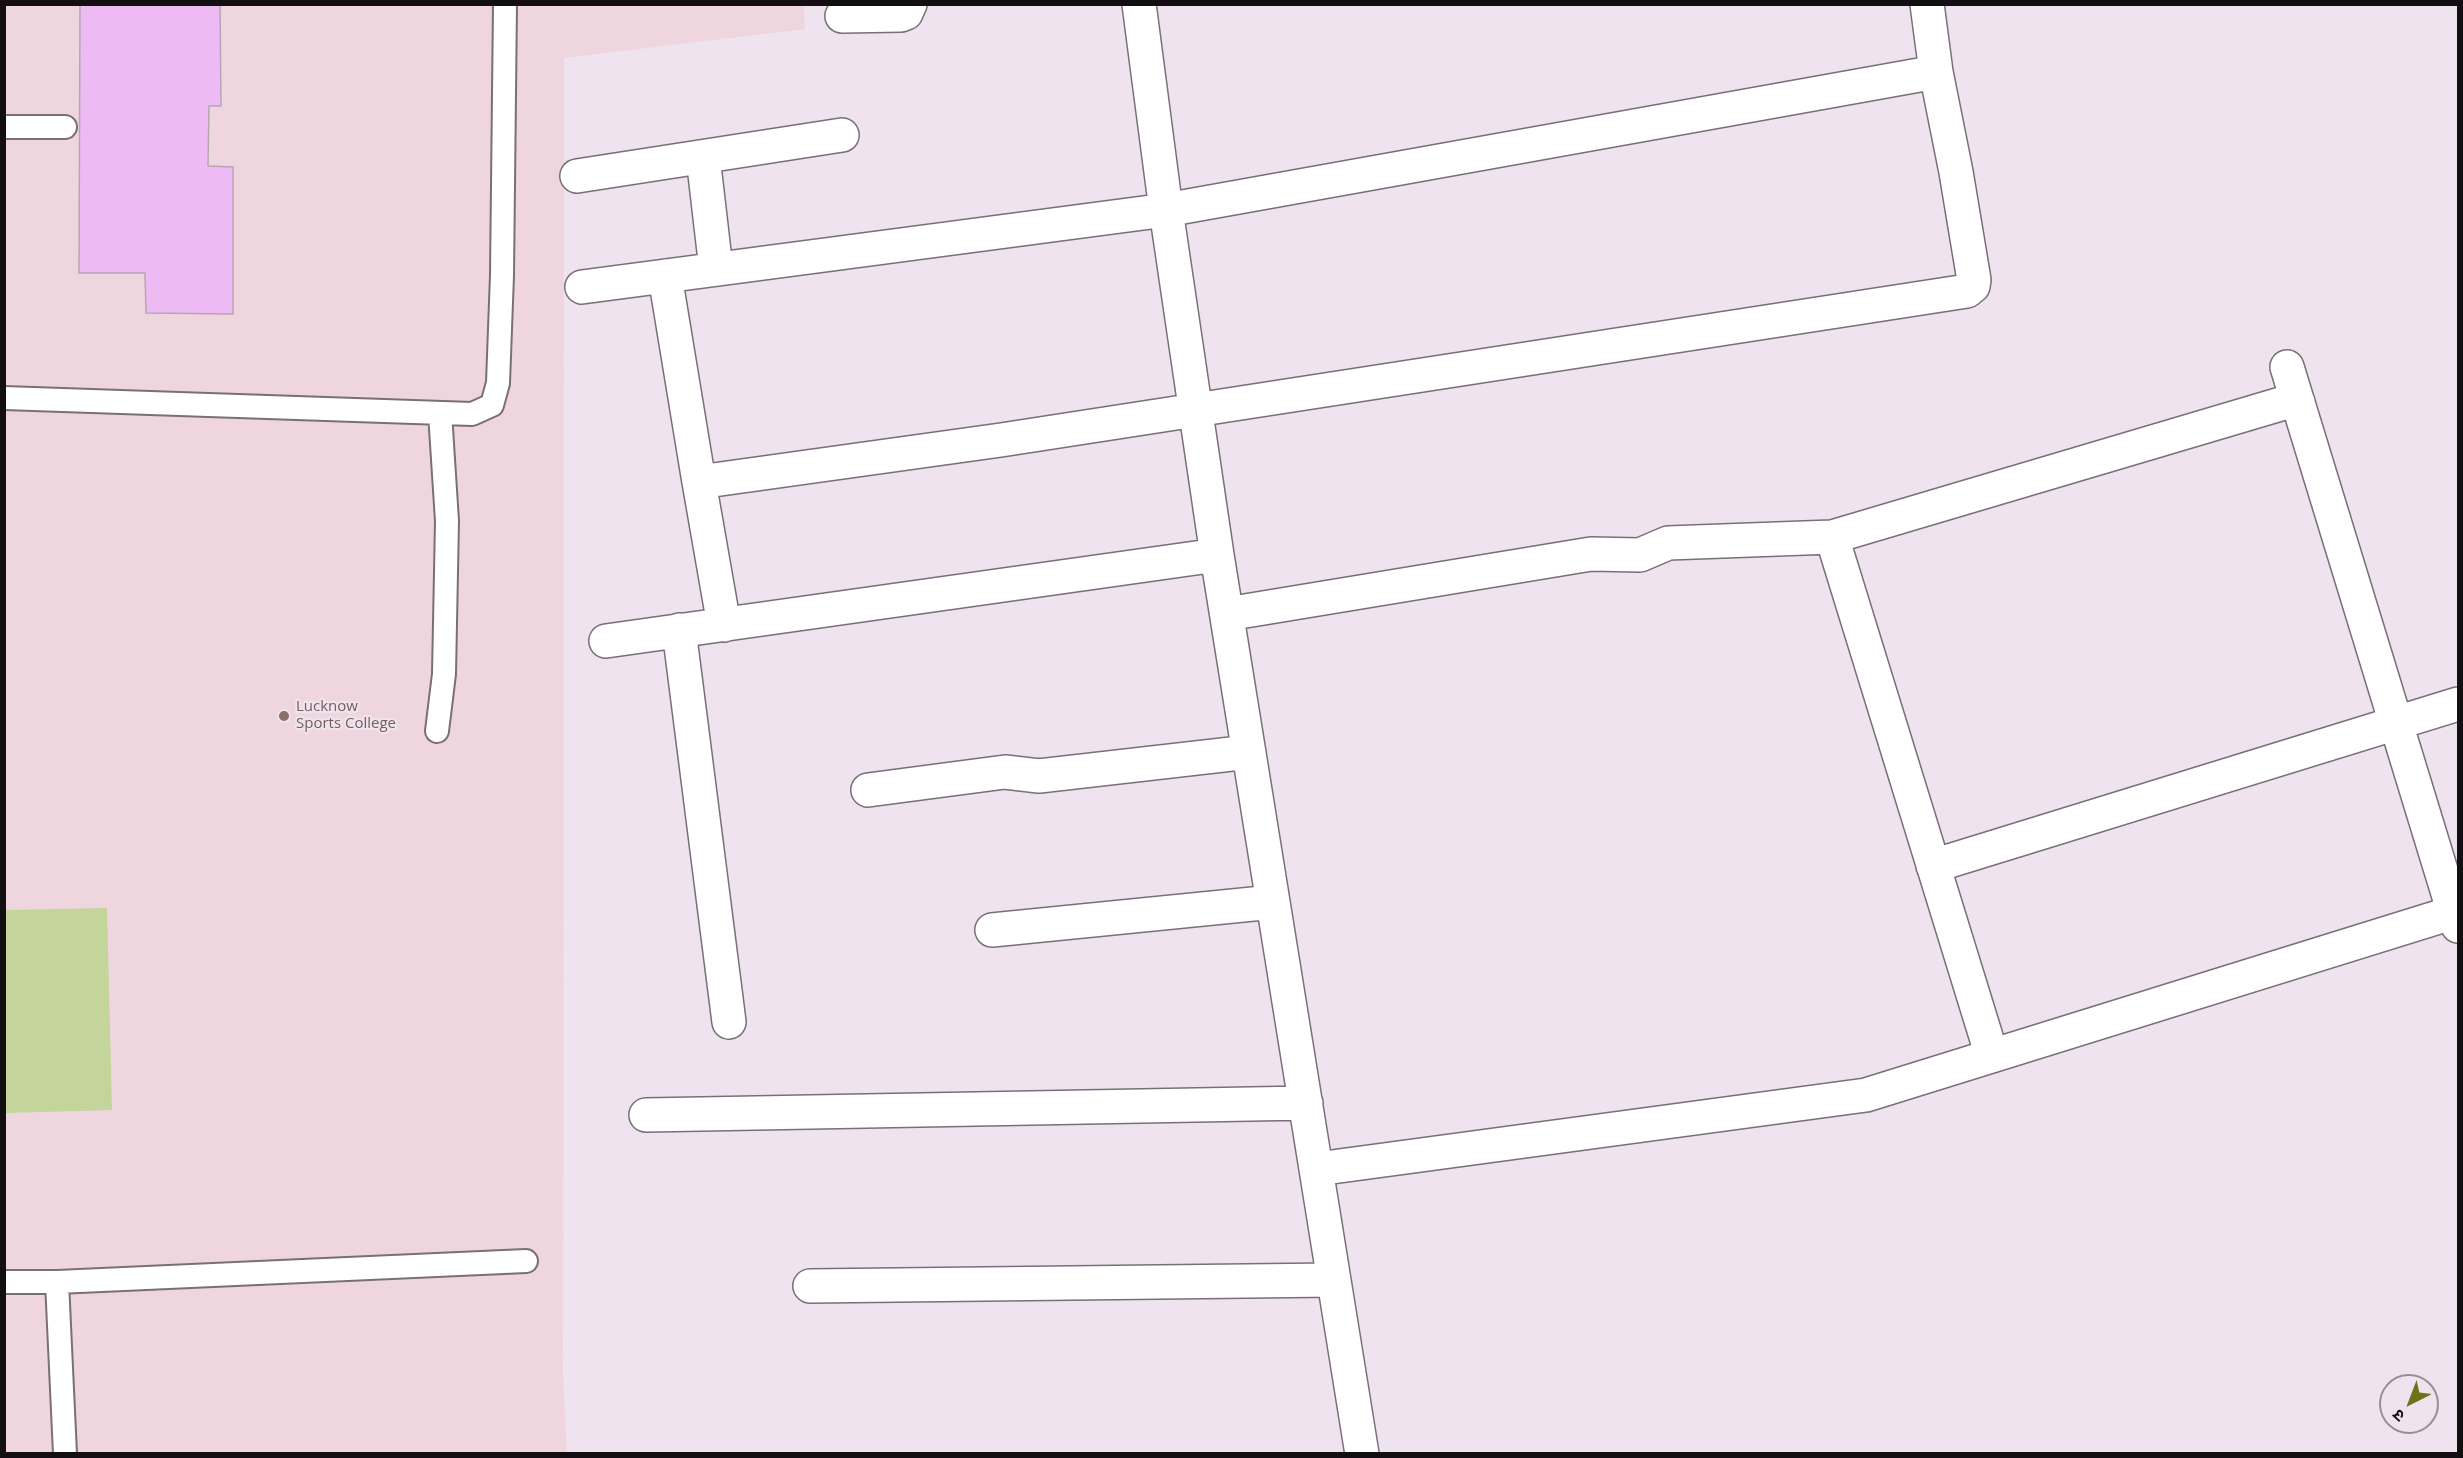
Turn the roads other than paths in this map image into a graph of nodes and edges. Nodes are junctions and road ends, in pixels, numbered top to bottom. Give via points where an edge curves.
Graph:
1 (505, 4) edge
2 (910, 4) edge
3 (1139, 4) edge
4 (1927, 4) edge
5 (842, 16) dead end
6 (1936, 72) junction
7 (4, 127) edge
8 (65, 127) dead end
9 (842, 135) dead end
10 (703, 157) junction
11 (577, 176) dead end
12 (1166, 210) junction
13 (716, 269) junction
14 (665, 276) junction
15 (582, 287) dead end
16 (2287, 367) dead end
17 (4, 398) edge
18 (2298, 402) junction
19 (1196, 410) junction
20 (440, 413) junction
21 (699, 482) junction
22 (1832, 537) junction
23 (1217, 555) junction
24 (1227, 614) junction
25 (724, 624) junction
26 (679, 630) junction
27 (606, 641) dead end
28 (2458, 704) edge
29 (2396, 724) junction
30 (437, 731) dead end
31 (1249, 752) junction
32 (868, 790) dead end
33 (1934, 866) junction
34 (1273, 902) junction
35 (2457, 917) edge
36 (992, 930) dead end
37 (729, 1022) dead end
38 (1992, 1056) junction
39 (1306, 1103) junction
40 (646, 1115) dead end
41 (1317, 1169) junction
42 (526, 1262) dead end
43 (1334, 1280) junction
44 (4, 1282) edge
45 (57, 1282) junction
46 (810, 1286) dead end
47 (65, 1454) edge
48 (1362, 1454) edge

1 - 20 lane via 497,393 492,405 472,414
2 - 5 street via 901,15
3 - 12 street
4 - 6 street
6 - 12 street
6 - 19 street via 1971,258 1971,290
7 - 8 lane
9 - 10 street
10 - 11 street
10 - 13 street
12 - 13 street
12 - 19 street
13 - 14 street
14 - 15 street
14 - 21 street
16 - 18 street
17 - 20 lane
18 - 22 street
18 - 29 street
19 - 21 street
19 - 23 street
20 - 30 lane via 447,521 444,674
21 - 25 street
22 - 24 street via 1668,543 1640,555 1591,554
22 - 33 street
23 - 24 street
23 - 25 street
24 - 31 street
25 - 26 street
26 - 27 street
26 - 37 street
28 - 29 street
29 - 33 street
29 - 35 street
31 - 32 street via 1039,776 1005,772
31 - 34 street
33 - 38 street
34 - 36 street
34 - 39 street
35 - 38 street
38 - 41 street via 1866,1095
39 - 40 street
39 - 41 street
41 - 43 street
42 - 45 lane
43 - 46 street
43 - 48 street
44 - 45 lane
45 - 47 lane

